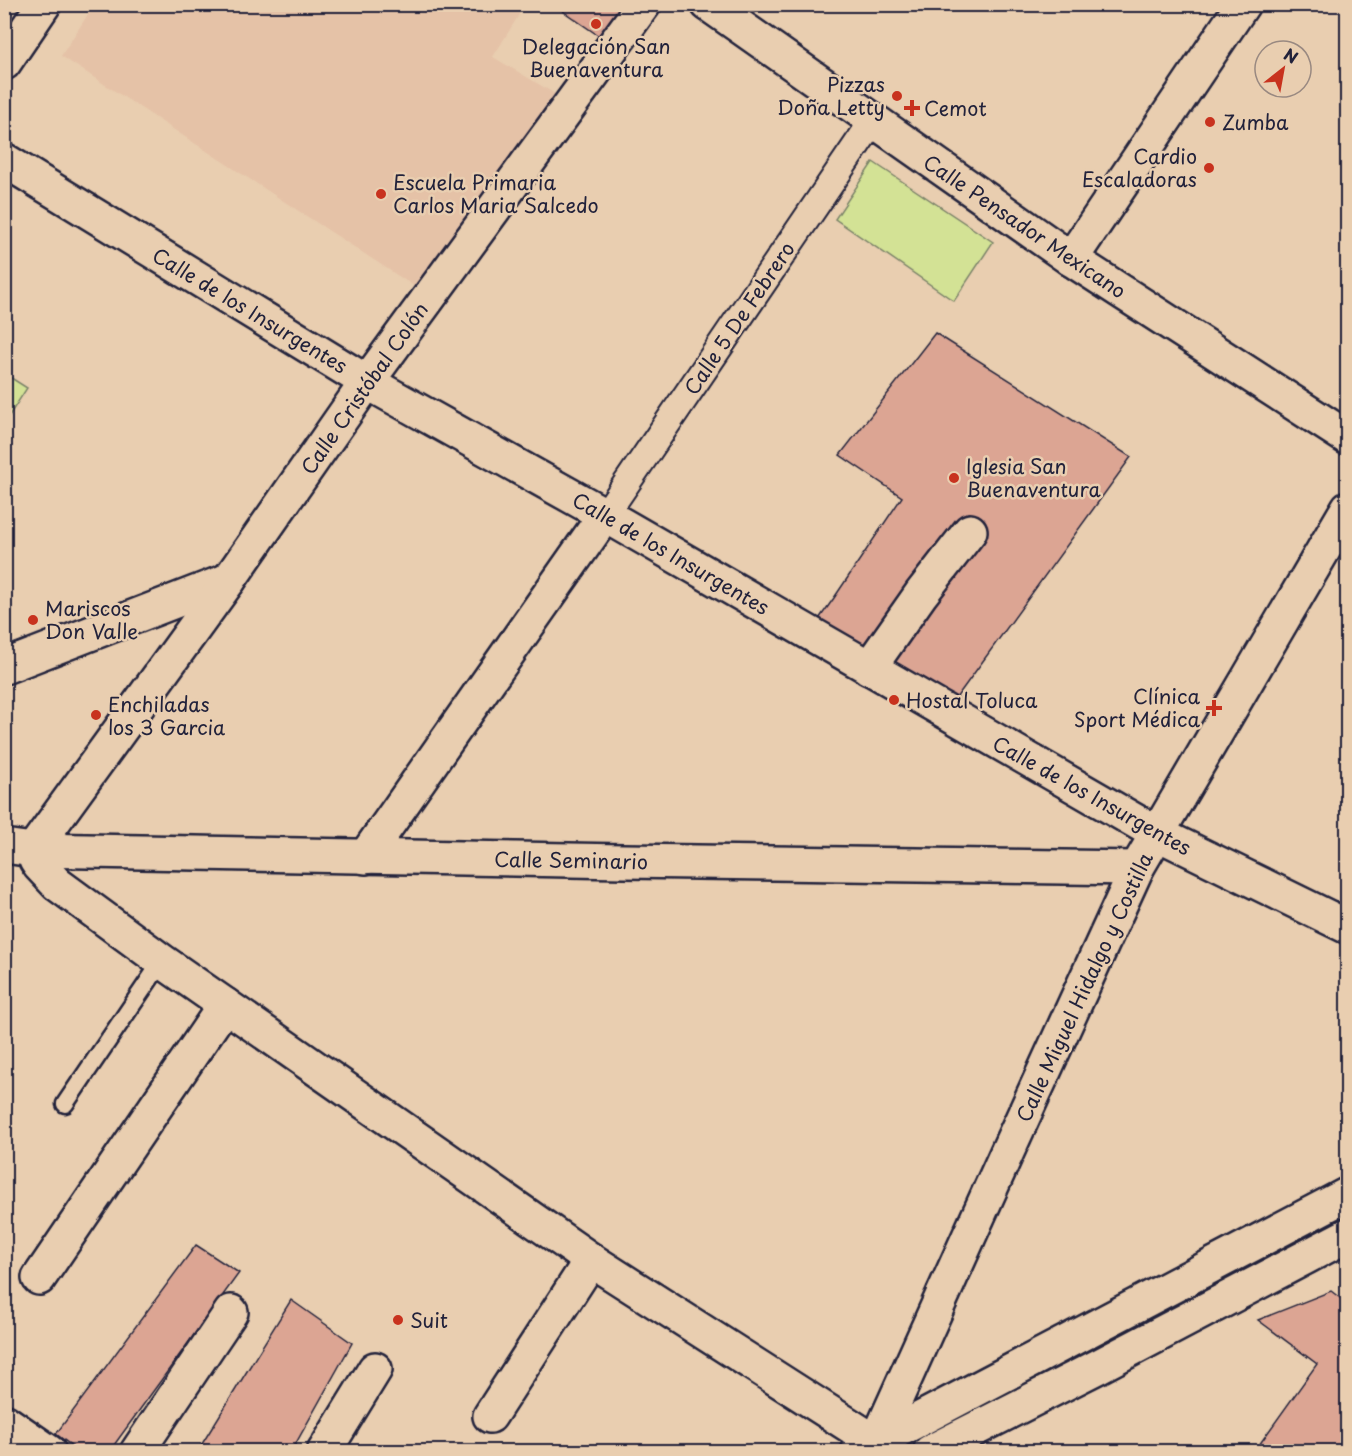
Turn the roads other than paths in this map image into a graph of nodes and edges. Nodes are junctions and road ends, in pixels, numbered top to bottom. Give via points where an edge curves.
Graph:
1 (44, 4) edge
2 (644, 4) edge
3 (708, 4) edge
4 (1243, 4) edge
5 (4, 63) edge
6 (873, 121) junction
7 (4, 160) edge
8 (1071, 259) junction
9 (367, 382) junction
10 (1347, 438) edge
11 (1347, 508) edge
12 (605, 515) junction
13 (970, 531) dead end
14 (229, 580) junction
15 (4, 668) edge
16 (869, 668) junction
17 (1156, 833) junction
18 (19, 848) edge
19 (365, 857) junction
20 (1137, 868) junction
21 (1347, 927) edge
22 (162, 961) junction
23 (225, 1005) junction
24 (65, 1104) dead end
25 (1347, 1194) edge
26 (1347, 1235) edge
27 (591, 1260) junction
28 (39, 1278) dead end
29 (231, 1312) dead end
30 (375, 1369) dead end
31 (490, 1416) dead end
32 (4, 1421) edge
33 (874, 1449) edge
34 (49, 1452) edge
35 (137, 1452) edge
36 (324, 1452) edge
37 (930, 1452) edge

1 - 5 street
2 - 9 street, Calle Cristóbal Colón
3 - 6 street, Calle Pensador Mexicano
4 - 8 street
6 - 8 street, Calle Pensador Mexicano
6 - 12 street, Calle 5 De Febrero
7 - 9 street, Calle de los Insurgentes
8 - 10 street, Calle Pensador Mexicano
9 - 12 street, Calle de los Insurgentes
9 - 14 street, Calle Cristóbal Colón
11 - 17 street, Calle Miguel Hidalgo y Costilla
12 - 16 street, Calle de los Insurgentes
12 - 19 street
13 - 16 street
14 - 15 street
14 - 18 street, Calle Cristóbal Colón
16 - 17 street, Calle de los Insurgentes
17 - 20 street, Calle Miguel Hidalgo y Costilla
17 - 21 street, Calle de los Insurgentes
18 - 19 street, Calle Seminario
18 - 22 street via 57,884
19 - 20 street, Calle Seminario
20 - 33 street, Calle Miguel Hidalgo y Costilla
22 - 23 street
22 - 24 lane
23 - 27 street
23 - 28 street
25 - 33 street
26 - 37 street
27 - 31 street
27 - 33 street
29 - 35 street
30 - 36 street
32 - 34 street

